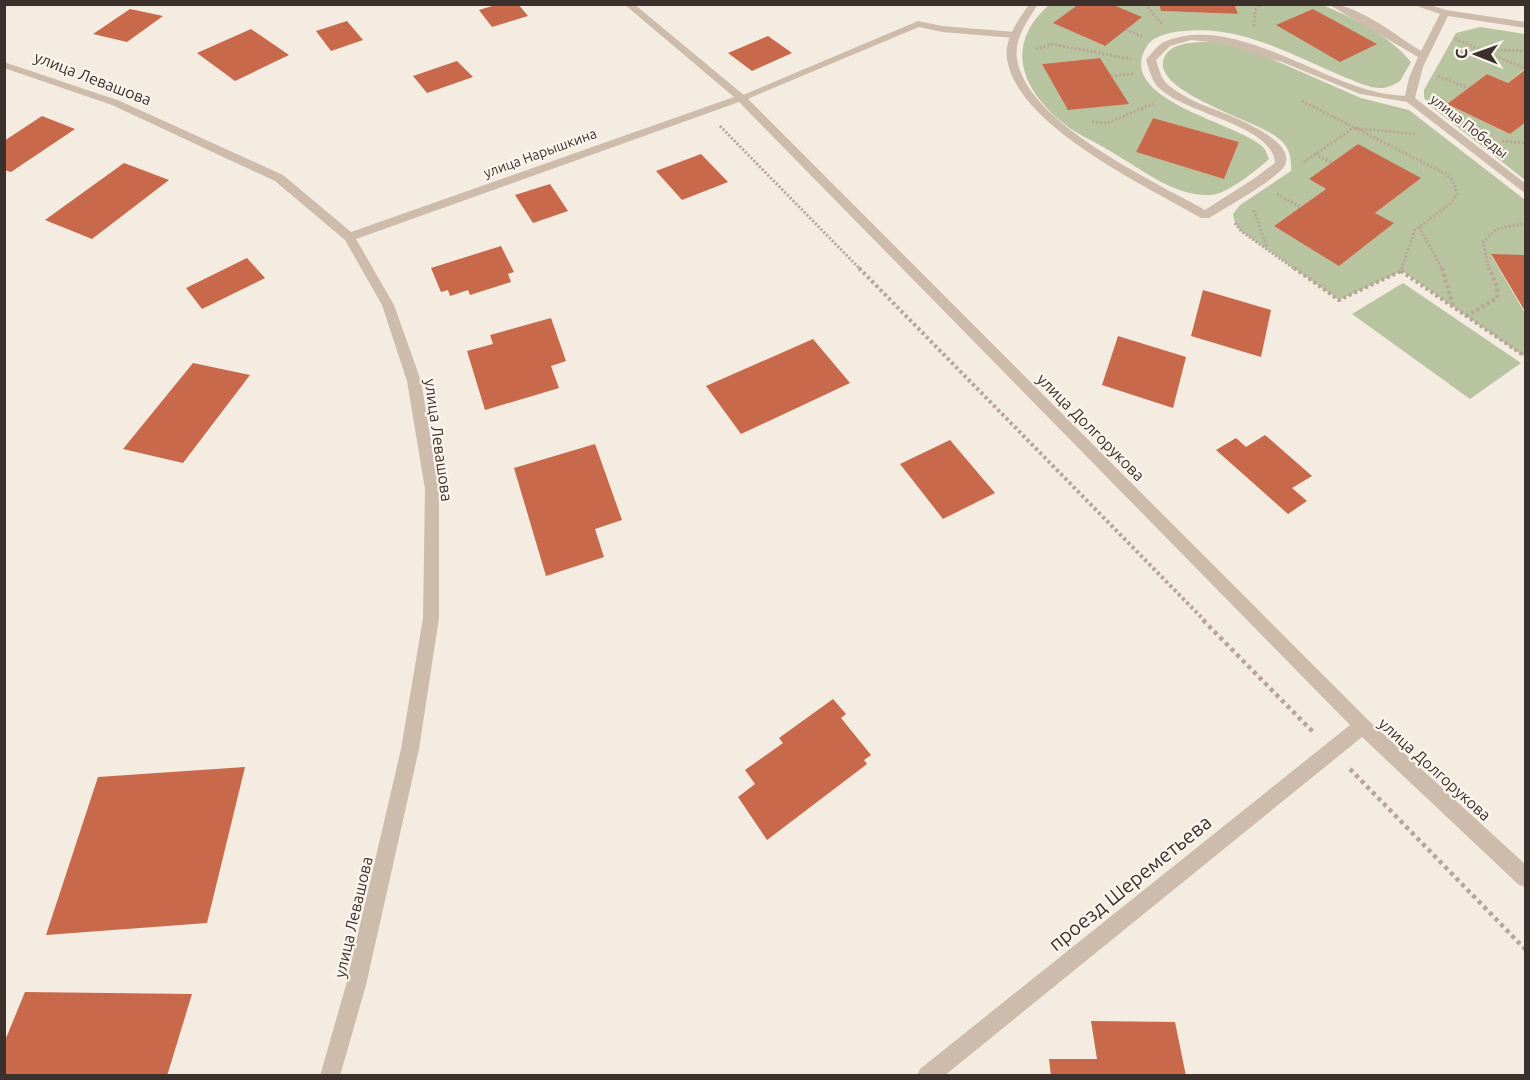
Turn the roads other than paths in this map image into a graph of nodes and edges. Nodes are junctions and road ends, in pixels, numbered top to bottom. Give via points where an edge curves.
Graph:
1 (628, 4) edge
2 (1034, 4) edge
3 (1332, 4) edge
4 (1415, 4) edge
5 (1445, 13) junction
6 (1526, 26) edge
7 (1015, 35) junction
8 (1423, 56) junction
9 (4, 65) edge
10 (741, 98) junction
11 (1410, 99) junction
12 (1526, 190) edge
13 (349, 237) junction
14 (1362, 726) junction
15 (1526, 878) edge
16 (330, 1076) edge
17 (927, 1076) edge

1 - 10 street, улица Долгорукова
2 - 7 street
3 - 8 street
4 - 5 street
5 - 6 street
5 - 8 street, улица Победы
7 - 10 street, улица Нарышкина via 918,24
7 - 11 street via 1013,61 1019,82 1040,111 1082,144 1205,215 1256,183 1280,164 1281,158 1270,141 1164,87 1151,63 1155,51 1193,36 1232,38 1365,92
8 - 11 street, улица Победы
9 - 13 street, улица Левашова via 116,103 279,178
10 - 13 street, улица Нарышкина
10 - 14 street, улица Долгорукова
11 - 12 street, улица Победы
13 - 16 street, улица Левашова via 388,305 414,381 432,489 431,618 410,749 356,985
14 - 15 street, улица Долгорукова
14 - 17 street, проезд Шереметьева

